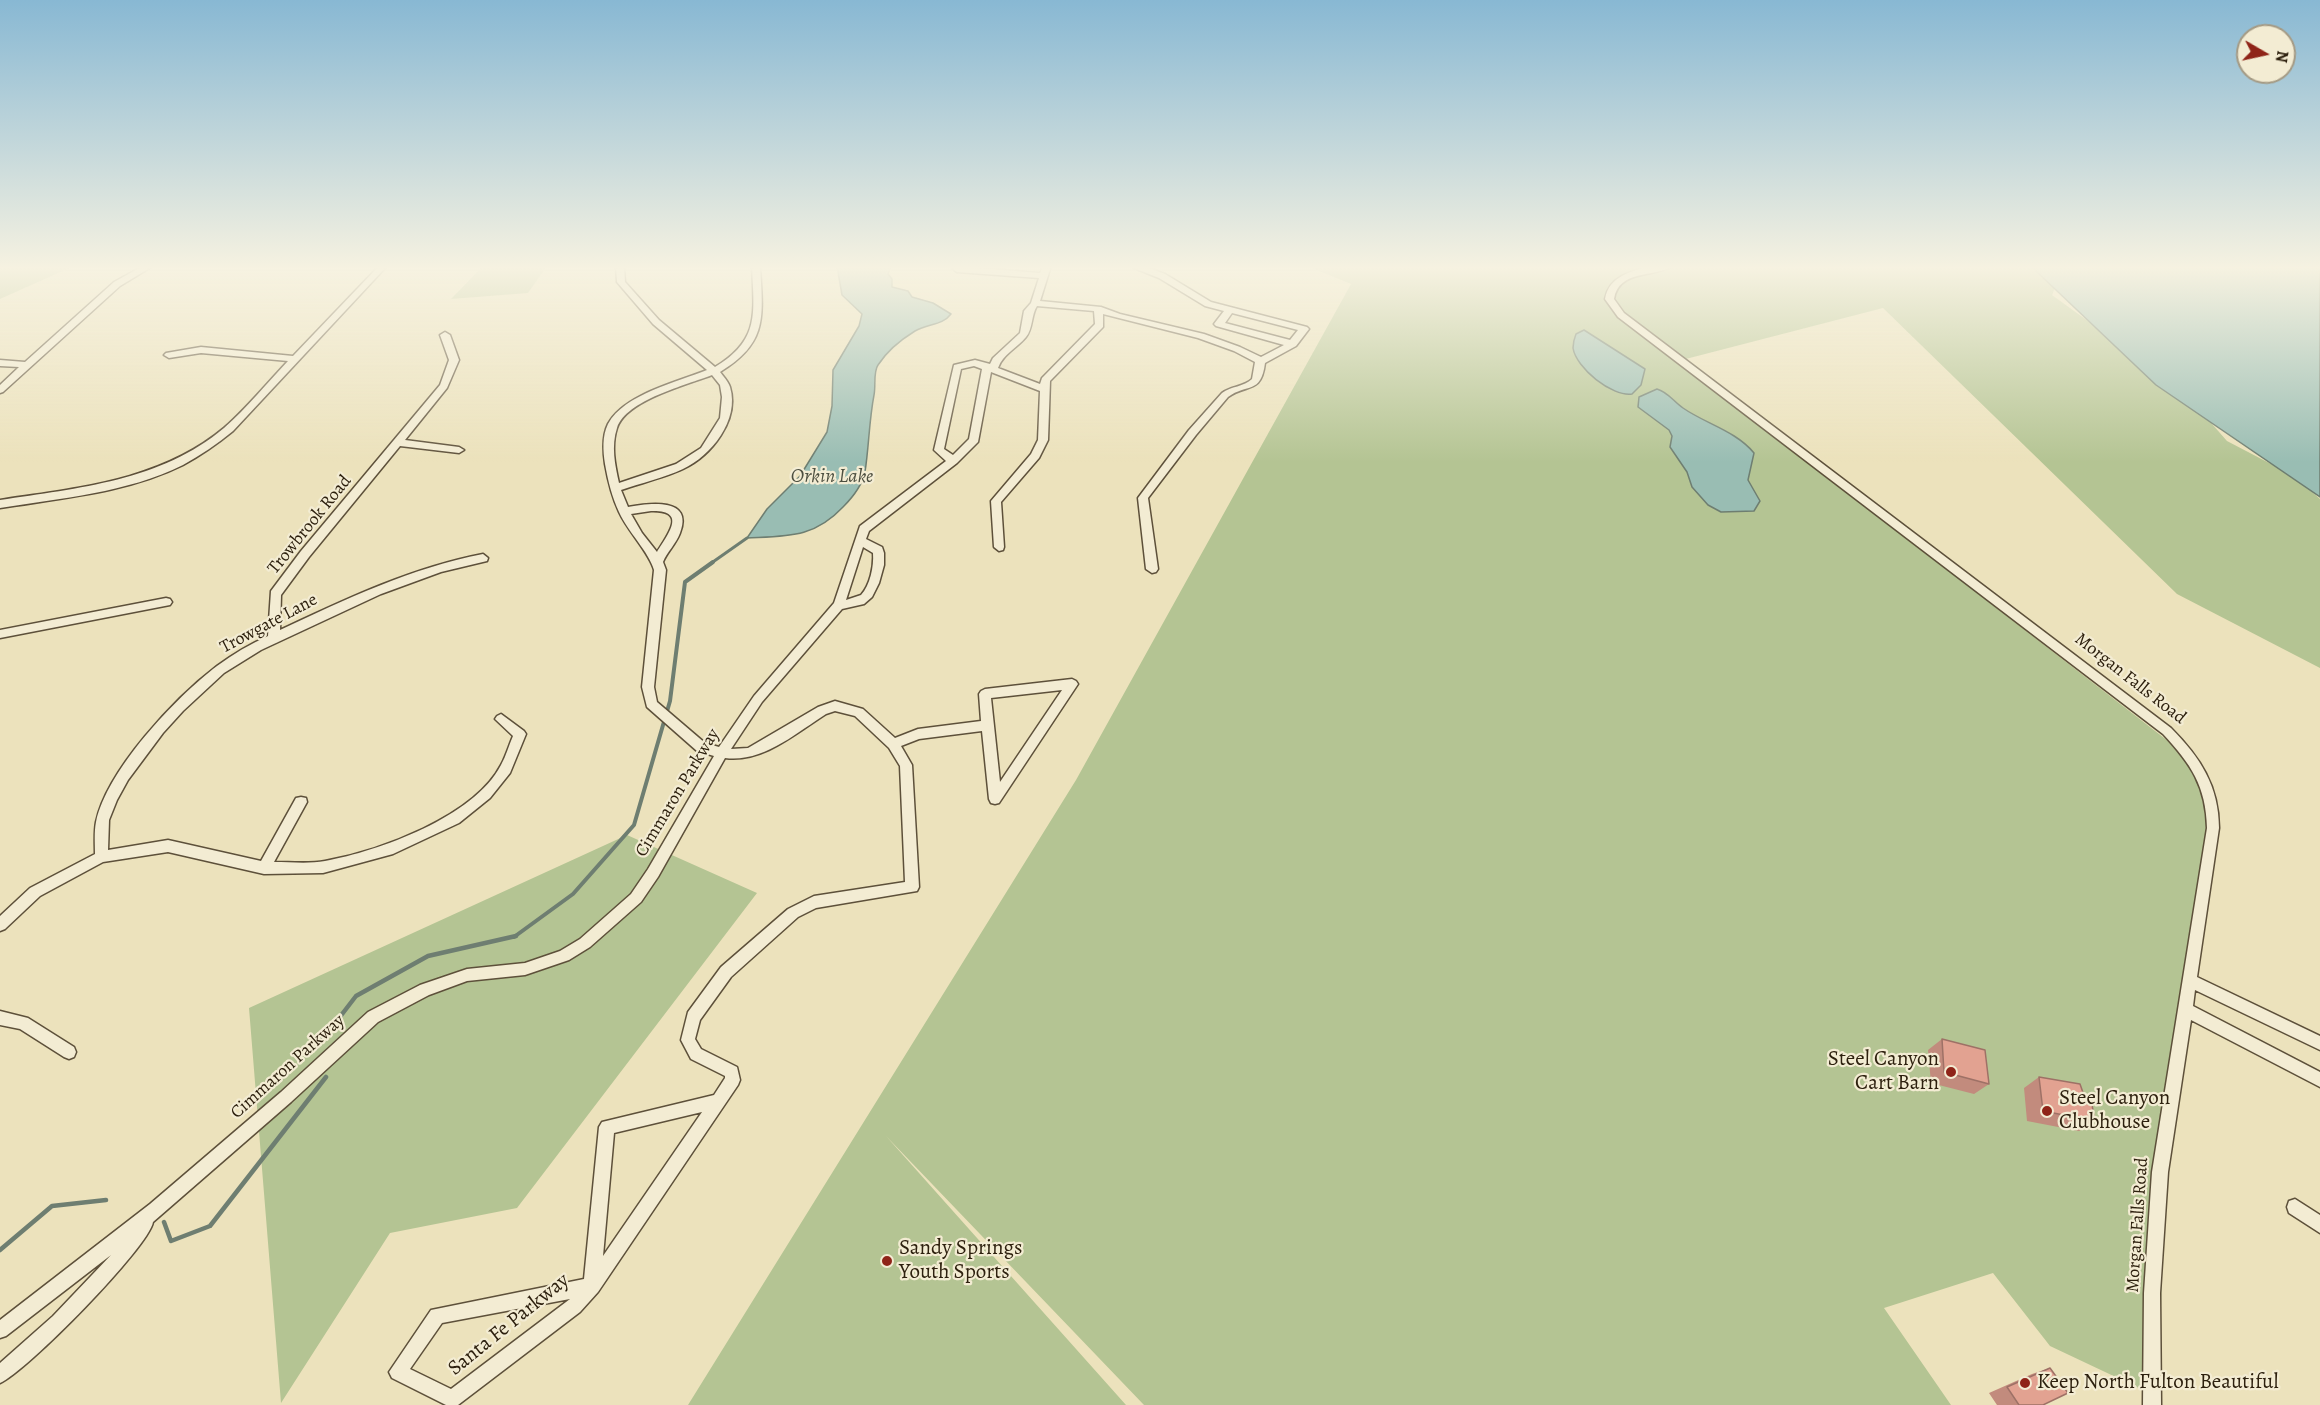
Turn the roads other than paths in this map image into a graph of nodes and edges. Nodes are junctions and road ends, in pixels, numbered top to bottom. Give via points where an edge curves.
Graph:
1 (64, 332) edge
2 (321, 332) edge
3 (668, 332) edge
4 (752, 332) edge
5 (1025, 332) edge
6 (1093, 332) edge
7 (1182, 332) edge
8 (1247, 332) edge
9 (1302, 332) edge
10 (1643, 332) edge
11 (445, 335) dead end
12 (1293, 344) junction
13 (169, 355) dead end
14 (295, 359) junction
15 (1260, 361) junction
16 (0, 363) edge
17 (27, 365) junction
18 (990, 368) junction
19 (715, 372) junction
20 (1043, 389) junction
21 (0, 390) edge
22 (399, 443) junction
23 (459, 450) dead end
24 (953, 461) junction
25 (615, 488) junction
26 (0, 504) edge
27 (624, 512) junction
28 (860, 541) junction
29 (999, 547) dead end
30 (483, 558) dead end
31 (658, 561) junction
32 (1152, 569) dead end
33 (166, 602) dead end
34 (839, 605) junction
35 (0, 634) edge
36 (274, 638) junction
37 (501, 719) dead end
38 (987, 724) junction
39 (893, 744) junction
40 (722, 753) junction
41 (300, 802) dead end
42 (101, 857) junction
43 (264, 868) junction
44 (0, 925) edge
45 (2188, 980) junction
46 (2184, 1009) junction
47 (0, 1018) edge
48 (2320, 1043) edge
49 (69, 1052) dead end
50 (2320, 1080) edge
51 (719, 1101) junction
52 (2295, 1207) dead end
53 (156, 1210) junction
54 (2320, 1225) edge
55 (592, 1286) junction
56 (0, 1330) edge
57 (0, 1374) edge
58 (2152, 1405) edge

1 - 17 street
2 - 14 street
3 - 19 street
4 - 19 street via 743,351
5 - 18 street
6 - 20 street via 1045,380
7 - 15 street via 1237,349
8 - 12 street
9 - 12 street
10 - 45 street, Morgan Falls Road via 2133,704 2167,731 2194,761 2205,778 2214,810
11 - 22 street, Trowbrook Road via 454,360 444,386
12 - 15 street
13 - 14 street via 201,350
14 - 26 street via 229,429 187,460 125,483
15 - 32 street via 1255,381 1245,389 1227,392 1143,498
16 - 17 street
17 - 21 street
18 - 20 street
18 - 24 street, Cimmaron Parkway via 974,440
18 - 24 street via 975,363 957,367 939,450
19 - 25 street via 647,396 619,417 608,442
19 - 25 street via 725,386 725,418 705,450 680,466
20 - 29 street via 1043,440 1035,456 996,501
22 - 23 street
22 - 36 street, Trowbrook Road via 275,594
24 - 28 street, Cimmaron Parkway via 864,529
25 - 27 street
27 - 31 street
27 - 31 street via 651,505 665,506 673,512 677,519 675,532 662,548
28 - 34 street, Cimmaron Parkway
28 - 34 street via 879,550 871,592 866,599
30 - 36 street, Trowgate Lane via 410,577
31 - 40 street via 648,687 651,704 701,747
33 - 35 street
34 - 40 street, Cimmaron Parkway via 759,699
36 - 42 street, Trowgate Lane via 238,657 202,686 147,745 118,784 103,821
37 - 43 street via 520,734 506,769 486,794 454,819 388,850 323,867
38 - 38 street via 995,799 1072,684 985,694
38 - 39 street via 918,734
39 - 40 street, Santa Fe Parkway via 858,712 835,706 750,753
39 - 51 street, Santa Fe Parkway via 906,765 912,887 814,902 793,913 726,972 693,1017 688,1040 696,1054 732,1072 734,1080
40 - 53 street, Cimmaron Parkway via 636,898 585,943 564,956 525,969 466,975 425,990 373,1017
41 - 43 street
42 - 43 street via 168,846
42 - 44 street via 35,892
45 - 46 street, Morgan Falls Road
45 - 48 street
46 - 50 street
46 - 58 street, Morgan Falls Road via 2160,1172 2152,1293
47 - 49 street via 23,1023
51 - 55 street, Santa Fe Parkway
51 - 55 street, Santa Fe Parkway via 608,1126
52 - 54 street
53 - 56 street, Cimmaron Parkway
53 - 57 street, Cimmaron Parkway via 121,1258
55 - 55 street, Santa Fe Parkway via 574,1306 452,1399 398,1372 437,1316

